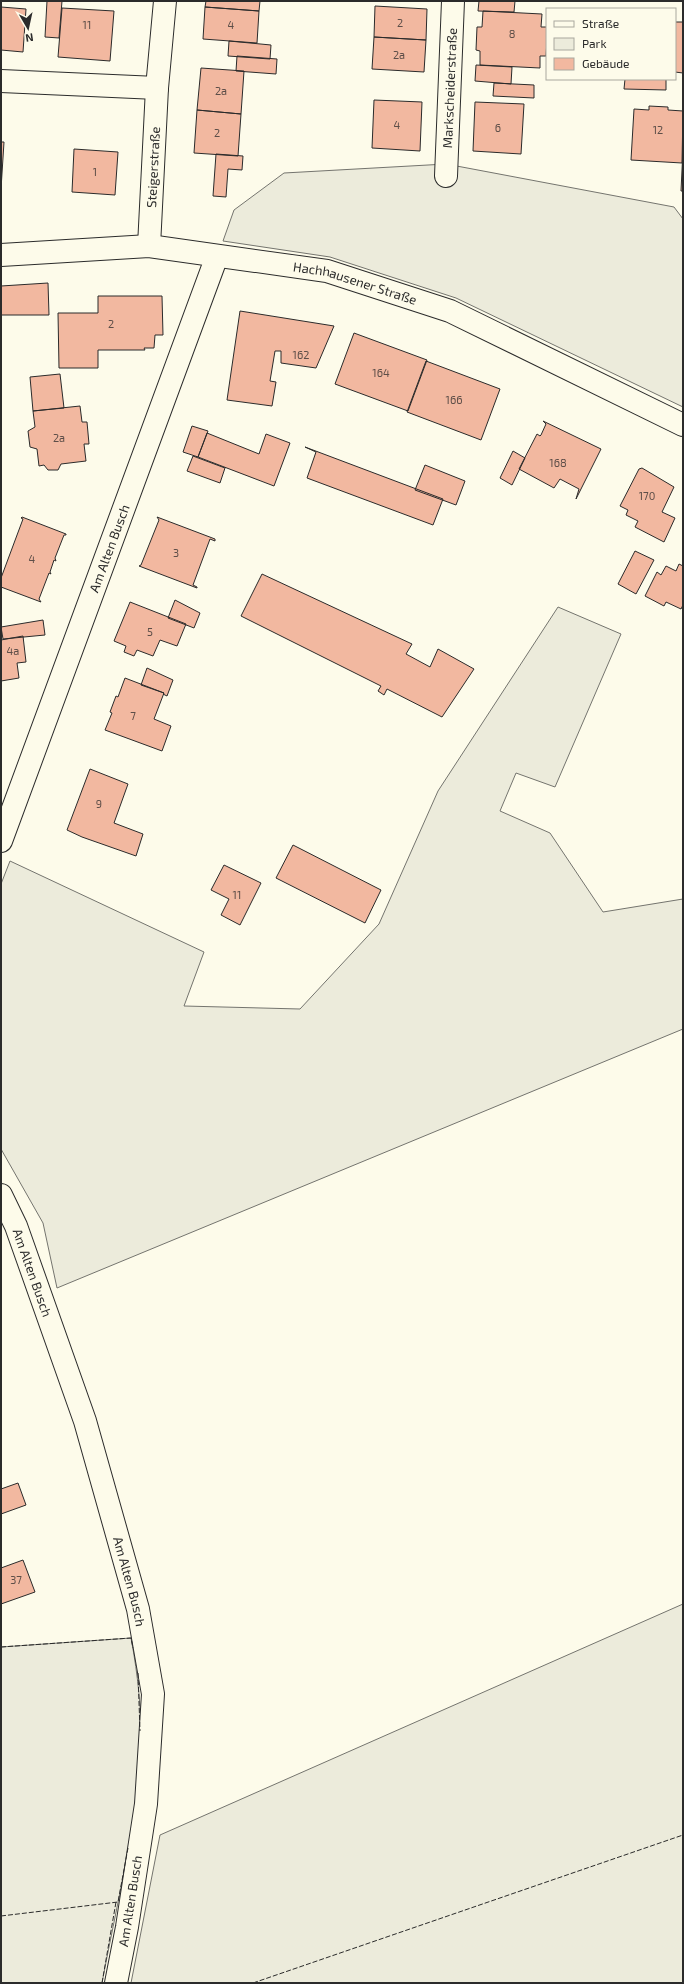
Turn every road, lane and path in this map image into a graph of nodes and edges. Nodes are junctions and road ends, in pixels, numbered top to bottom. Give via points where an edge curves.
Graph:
1 (165, 1) edge
2 (453, 1) edge
3 (1, 81) edge
4 (157, 88) junction
5 (446, 176) dead end
6 (149, 246) junction
7 (1, 255) edge
8 (217, 256) junction
9 (683, 425) edge
10 (1, 841) edge
11 (1, 1195) edge
12 (116, 1983) edge

1 - 4 street, Steigerstraße
2 - 5 street, Markscheiderstraße
3 - 4 street
4 - 6 street, Steigerstraße
6 - 7 street, Hachhausener Straße
6 - 8 street, Hachhausener Straße
8 - 9 street, Hachhausener Straße via 327,271 450,310
8 - 10 street, Am Alten Busch
11 - 12 street, Am Alten Busch via 16,1226 85,1421 138,1609 153,1694 146,1804

